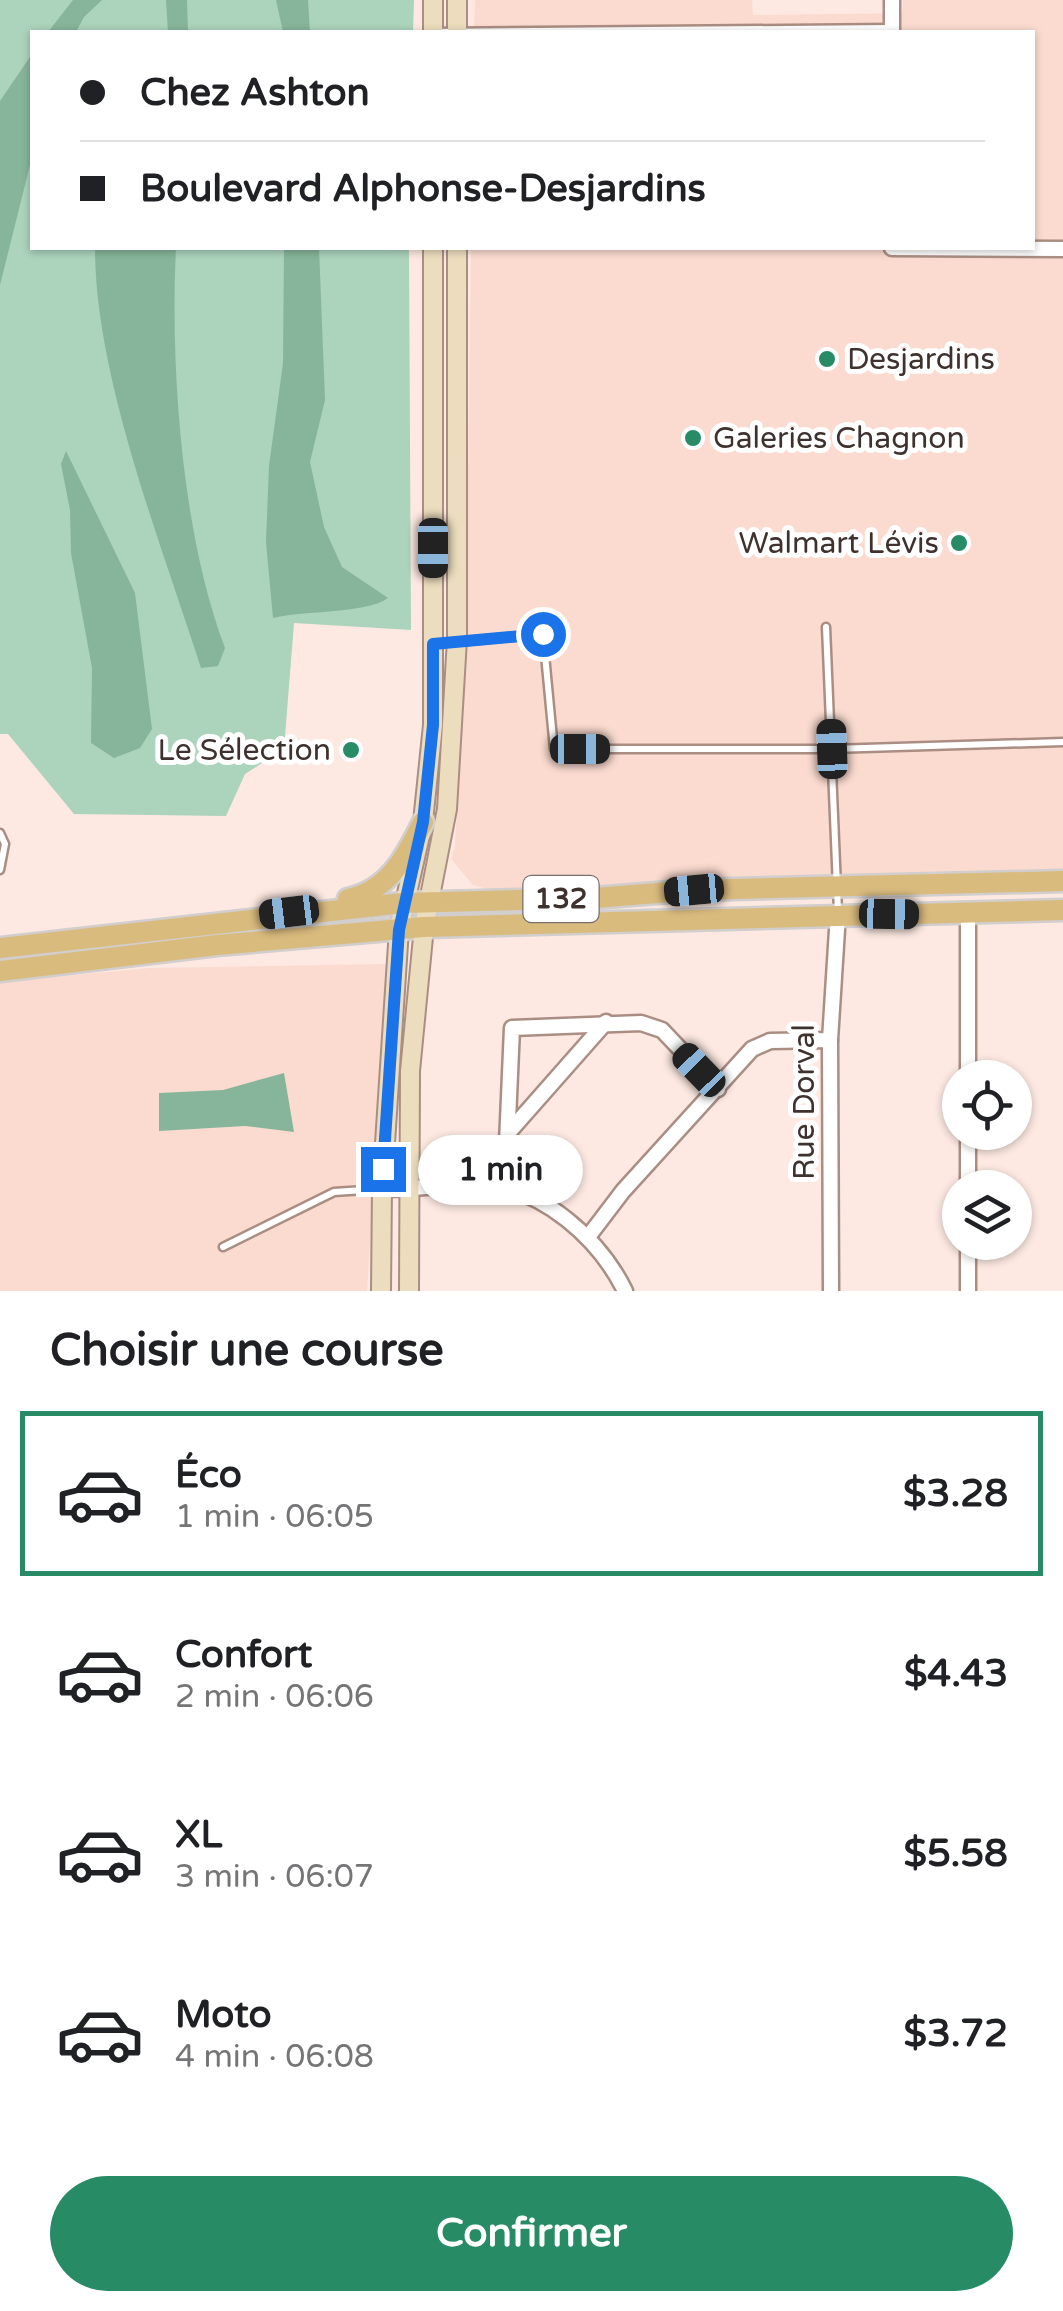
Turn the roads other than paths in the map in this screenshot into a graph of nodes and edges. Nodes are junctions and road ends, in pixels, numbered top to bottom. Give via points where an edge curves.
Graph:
1 (432, 0) edge
2 (458, 0) edge
3 (892, 0) edge
4 (432, 30) edge
5 (457, 30) edge
6 (892, 30) edge
7 (1035, 249) edge
8 (1063, 249) edge
9 (433, 250) edge
10 (457, 250) edge
11 (826, 627) dead end
12 (457, 639) junction
13 (433, 644) junction
14 (1063, 742) edge
15 (832, 749) junction
16 (423, 822) junction
17 (0, 833) edge
18 (0, 870) edge
19 (1063, 882) edge
20 (838, 888) junction
21 (428, 902) junction
22 (402, 903) junction
23 (1063, 910) edge
24 (289, 912) junction
25 (838, 914) junction
26 (968, 916) junction
27 (424, 927) junction
28 (399, 930) junction
29 (0, 948) edge
30 (0, 971) edge
31 (606, 1022) junction
32 (830, 1040) junction
33 (968, 1060) edge
34 (718, 1089) junction
35 (509, 1132) junction
36 (382, 1188) junction
37 (505, 1189) junction
38 (410, 1190) junction
39 (588, 1236) junction
40 (223, 1247) dead end
41 (968, 1260) edge
42 (381, 1291) edge
43 (409, 1291) edge
44 (624, 1291) edge
45 (831, 1291) edge
46 (968, 1291) edge

1 - 4 main road
2 - 5 main road
3 - 6 street
7 - 8 street
9 - 13 main road
10 - 12 main road
11 - 15 lane
12 - 13 lane
12 - 15 lane via 543,634 554,749
12 - 21 main road via 446,809
13 - 16 main road
14 - 15 lane
15 - 20 lane
16 - 22 main road
16 - 24 main road via 377,889
17 - 18 lane
19 - 20 main road, 132
20 - 21 main road, 132
20 - 25 lane
21 - 22 main road, 132
21 - 27 main road
22 - 24 main road, 132
22 - 28 main road
23 - 26 main road, 132
24 - 29 main road, 132
25 - 26 main road, 132
25 - 27 main road, 132
25 - 32 street, Rue Dorval
26 - 33 street
27 - 28 main road, 132
27 - 38 main road via 410,1071
28 - 30 main road, 132
28 - 36 main road
31 - 34 street via 662,1030
31 - 35 street
31 - 35 street via 512,1028
32 - 34 street via 770,1041 752,1049
32 - 45 street, Rue Dorval
34 - 39 street
35 - 37 street
36 - 38 street
36 - 40 lane via 334,1192
36 - 42 main road
37 - 38 street via 484,1184
37 - 39 street via 554,1211
38 - 43 main road
39 - 44 street
41 - 46 street

